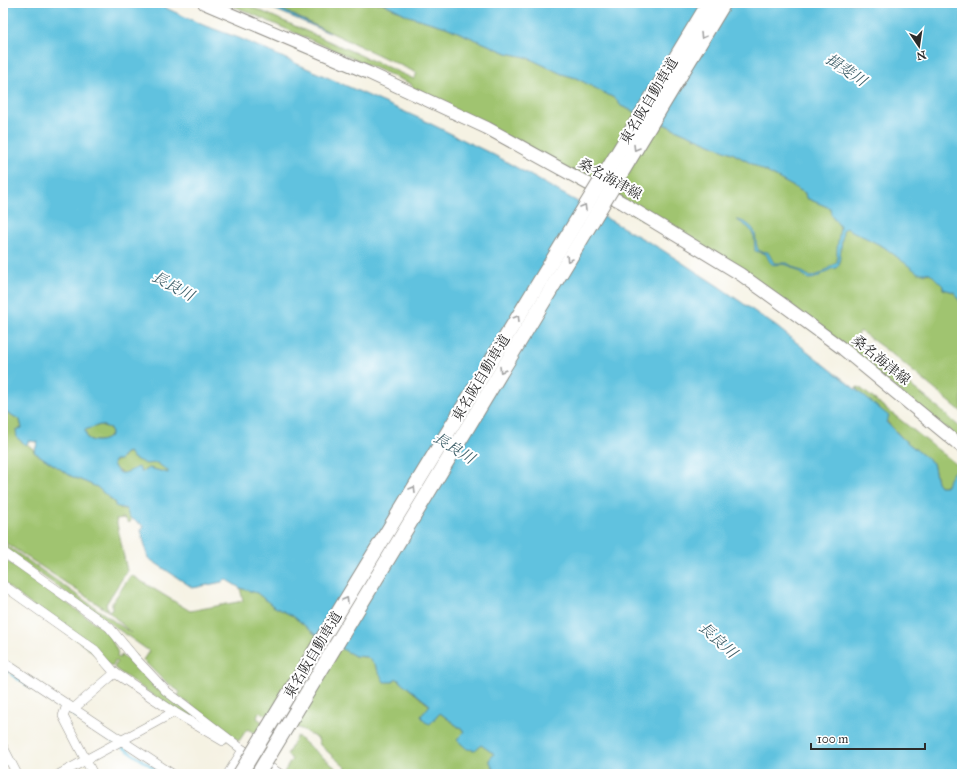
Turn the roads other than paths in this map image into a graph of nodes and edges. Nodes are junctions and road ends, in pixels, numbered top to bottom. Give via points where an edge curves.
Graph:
1 (204, 3) edge
2 (709, 3) edge
3 (724, 3) edge
4 (962, 447) edge
5 (3, 552) edge
6 (3, 585) edge
7 (3, 662) edge
8 (115, 673) junction
9 (70, 707) junction
10 (174, 712) junction
11 (121, 740) junction
12 (3, 747) edge
13 (243, 750) junction
14 (86, 760) junction
15 (17, 774) edge
16 (60, 774) edge
17 (93, 774) edge
18 (172, 774) edge
19 (228, 774) edge
20 (240, 774) edge
21 (258, 774) edge
22 (280, 774) edge

1 - 4 main road, 桑名海津線 via 369,73 487,128 623,203 740,274 782,304 843,349
20 -> 2 highway, 東名阪自動車道, bridge
3 -> 21 highway, 東名阪自動車道, bridge
5 - 13 street via 109,627 166,691
6 - 8 street via 95,650
7 - 9 street
8 - 9 street
8 - 10 street
9 - 11 street
9 - 14 street via 63,716
10 - 11 street
10 - 13 street
11 - 14 street
11 - 18 street
12 - 15 street
13 - 19 street
13 - 22 street
14 - 16 street
14 - 17 street

